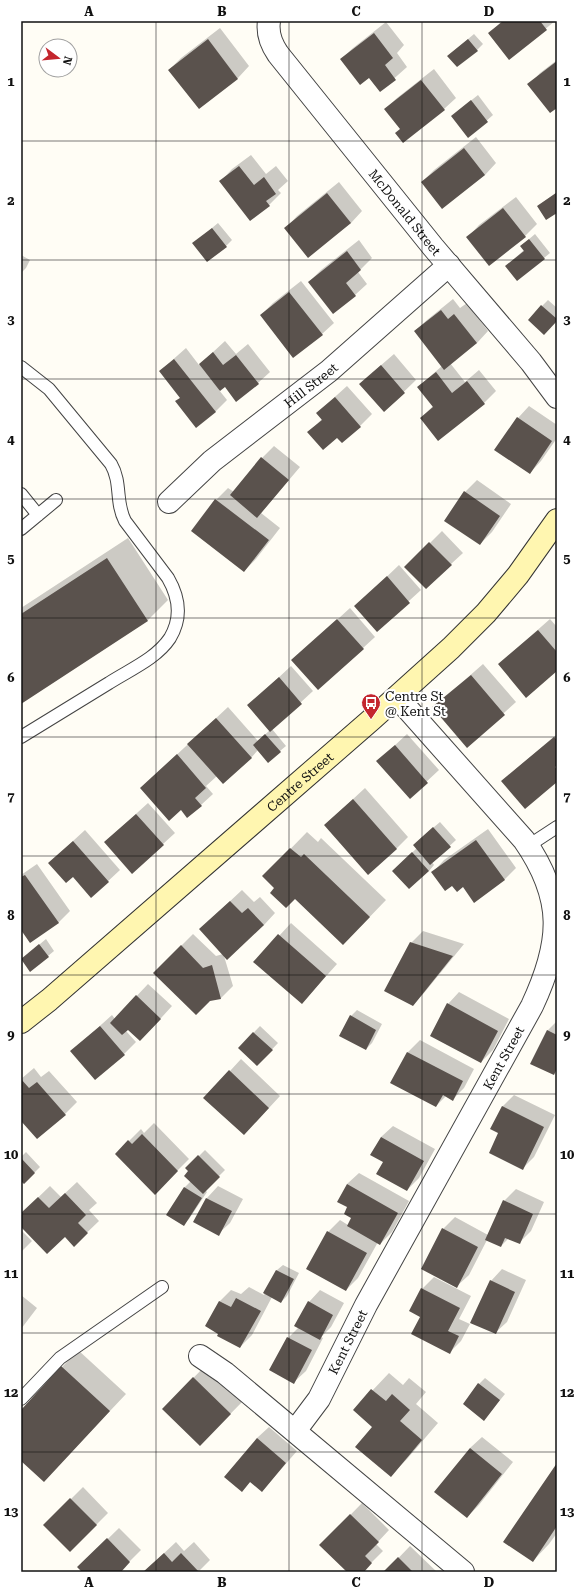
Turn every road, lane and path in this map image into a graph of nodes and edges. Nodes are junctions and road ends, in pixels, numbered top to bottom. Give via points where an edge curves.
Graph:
1 (269, 21) edge
2 (449, 265) junction
3 (21, 367) edge
4 (557, 396) edge
5 (21, 494) edge
6 (56, 500) dead end
7 (169, 502) dead end
8 (38, 515) junction
9 (557, 520) edge
10 (21, 529) edge
11 (396, 697) junction
12 (21, 737) edge
13 (557, 827) edge
14 (528, 846) junction
15 (21, 1022) edge
16 (162, 1287) dead end
17 (200, 1356) dead end
18 (21, 1399) edge
19 (295, 1432) junction
20 (463, 1572) edge

1 - 2 street, McDonald Street via 272,46
2 - 4 street, McDonald Street
2 - 7 street, Hill Street via 329,371 212,460
3 - 12 lane via 49,389 111,464 118,478 121,514 124,521 168,578 179,606 175,628 155,653
5 - 8 lane
6 - 8 lane
8 - 10 lane
9 - 11 main road, Centre Street via 486,613
11 - 14 street, Kent Street
11 - 15 main road, Centre Street
13 - 14 lane
14 - 19 street, Kent Street via 543,871 554,906 554,943 542,984 366,1305 319,1399
16 - 18 lane via 60,1358
17 - 19 street via 226,1373
19 - 20 street

